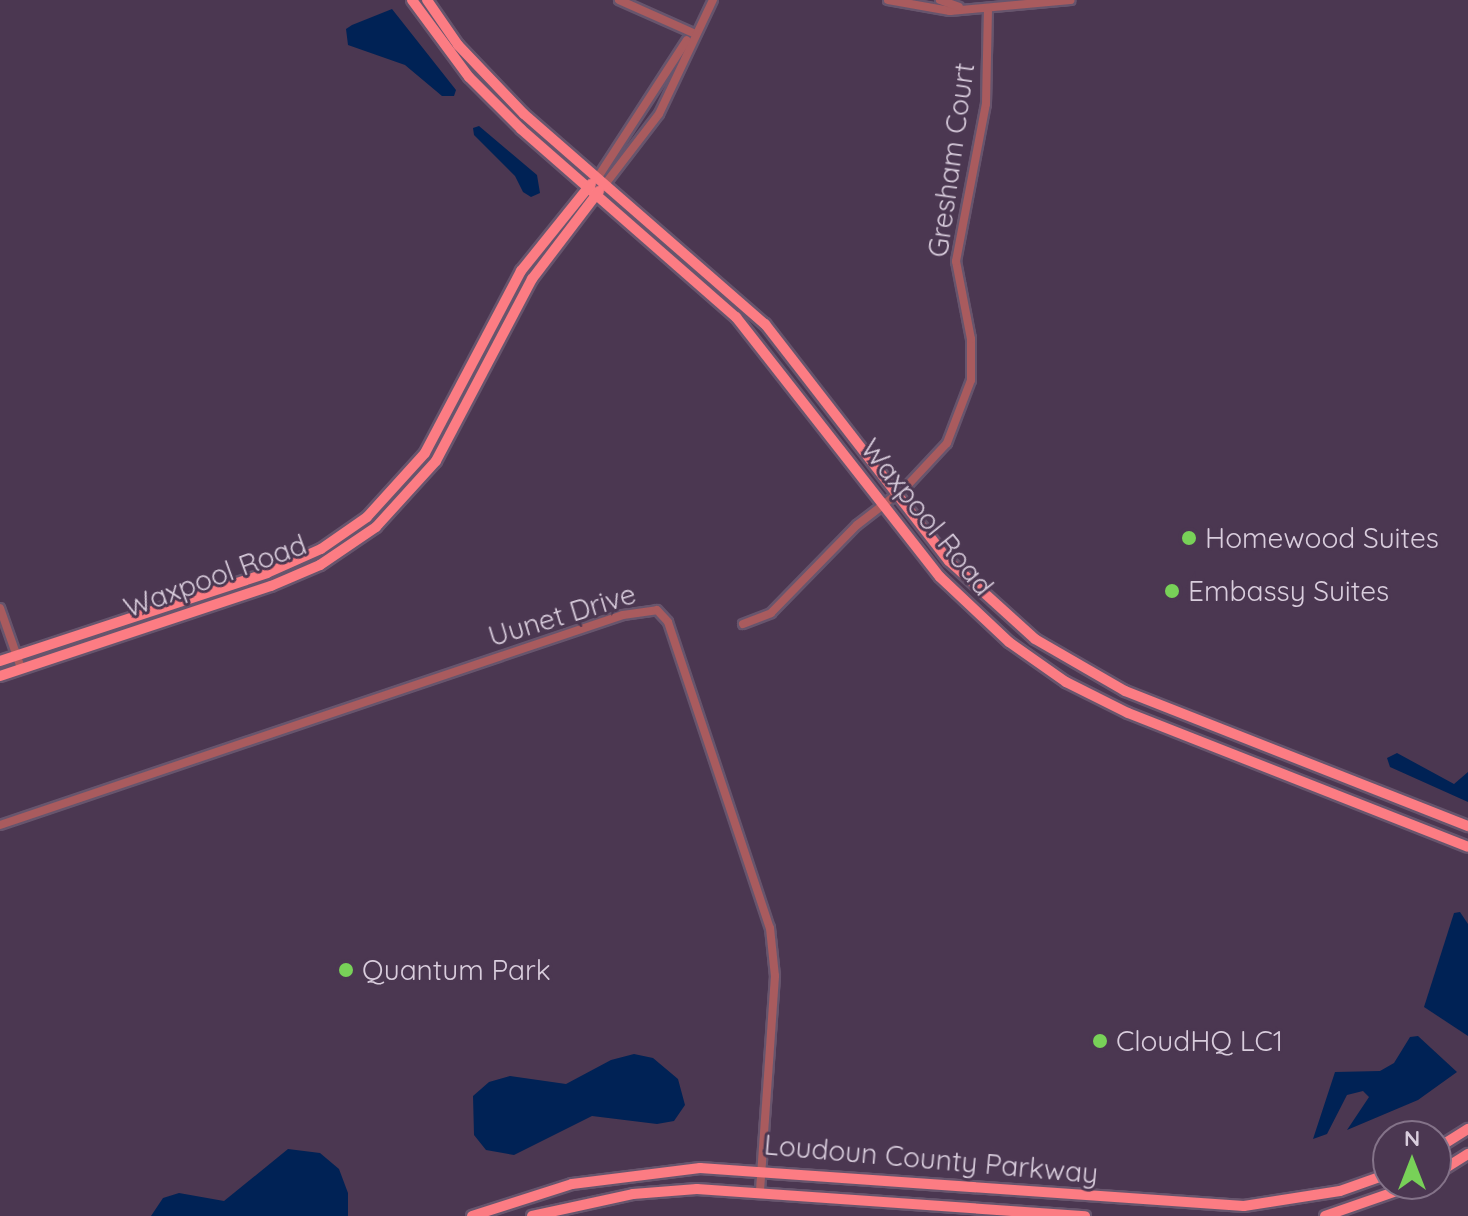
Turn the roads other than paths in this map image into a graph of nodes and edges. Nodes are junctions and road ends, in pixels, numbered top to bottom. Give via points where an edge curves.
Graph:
1 (412, 0) edge
2 (427, 0) edge
3 (619, 0) edge
4 (713, 0) edge
5 (888, 0) edge
6 (940, 0) edge
7 (1070, 0) edge
8 (959, 7) junction
9 (988, 8) junction
10 (693, 33) junction
11 (602, 180) junction
12 (592, 191) junction
13 (906, 487) dead end
14 (896, 495) junction
15 (883, 505) junction
16 (0, 608) edge
17 (743, 624) dead end
18 (17, 656) junction
19 (0, 661) edge
20 (21, 668) junction
21 (0, 676) edge
22 (0, 825) edge
23 (1468, 826) edge
24 (1468, 847) edge
25 (761, 1169) junction
26 (1372, 1179) edge
27 (760, 1190) junction
28 (1372, 1200) edge
29 (472, 1216) edge
30 (532, 1216) edge
31 (1085, 1216) edge
32 (1325, 1216) edge

1 - 12 main road via 469,77
2 - 11 main road via 492,83
3 - 10 street
4 - 10 street
5 - 8 street via 944,11
6 - 8 street
7 - 9 street
8 - 9 street
9 - 13 street, Gresham Court via 982,128 957,247 958,284 971,339 971,380 947,443
10 - 11 street
10 - 11 street via 659,114
11 - 12 main road, Waxpool Road
11 - 14 main road, Waxpool Road via 765,324
12 - 15 main road, Waxpool Road via 736,317
12 - 18 main road, Waxpool Road via 521,271 425,453 367,517 314,553 267,573
12 - 20 main road, Waxpool Road via 532,279 436,461 376,527 320,565 271,586
14 - 15 street
14 - 23 main road, Waxpool Road via 985,599 1094,676
15 - 17 street via 771,613
15 - 24 main road, Waxpool Road via 979,617 1078,689
16 - 18 street
18 - 19 main road, Waxpool Road
18 - 20 street
20 - 21 main road, Waxpool Road
22 - 25 street, Uunet Drive via 623,615 657,610 668,622 770,928 775,976
25 - 26 main road, Loudoun County Parkway via 1244,1206 1308,1198
25 - 27 street, Uunet Drive
25 - 29 main road, Loudoun County Parkway via 614,1176 541,1192
27 - 30 main road, Loudoun County Parkway via 633,1194
27 - 31 main road, Loudoun County Parkway
28 - 32 main road

